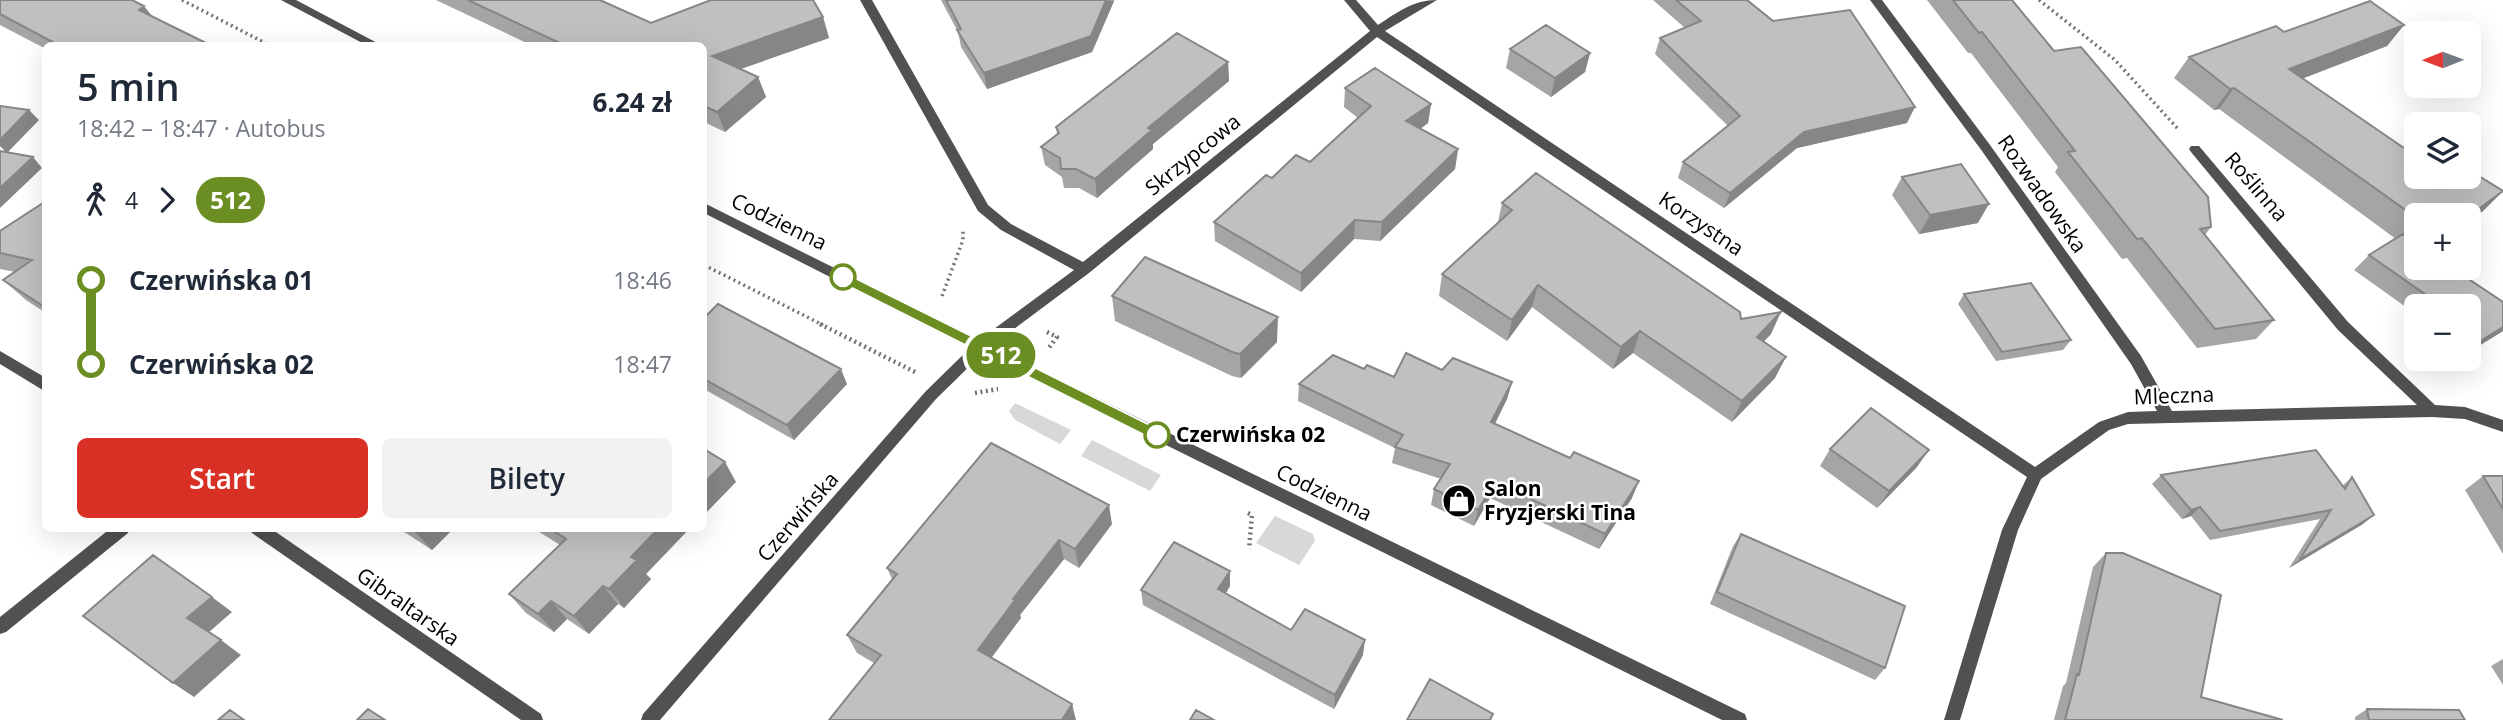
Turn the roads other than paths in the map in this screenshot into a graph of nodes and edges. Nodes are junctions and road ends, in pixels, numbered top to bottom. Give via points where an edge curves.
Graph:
1 (287, 0) edge
2 (866, 0) edge
3 (1350, 0) edge
4 (1431, 0) edge
5 (1876, 0) edge
6 (1377, 32) junction
7 (370, 42) edge
8 (2195, 149) road end
9 (707, 209) edge
10 (1084, 269) junction
11 (982, 345) junction
12 (0, 357) edge
13 (42, 383) edge
14 (2432, 411) junction
15 (2167, 416) junction
16 (2503, 426) edge
17 (2035, 475) junction
18 (118, 532) edge
19 (263, 532) edge
20 (0, 627) edge
21 (535, 720) edge
22 (649, 720) edge
23 (1740, 720) edge
24 (1952, 720) edge

1 - 7 street
2 - 10 street via 983,208 1006,227
3 - 6 street, Korzystna
4 - 6 street, Skrzypcowa
5 - 15 street, Rozwadowska via 2136,360
6 - 10 street, Skrzypcowa
6 - 17 street, Korzystna
8 - 14 street, Roślinna via 2343,326
9 - 11 street, Codzienna
10 - 11 street, Skrzypcowa
11 - 22 street, Czerwińska via 931,395
11 - 23 street, Codzienna
12 - 13 street
14 - 15 street, Mleczna
14 - 16 street, Mleczna via 2465,414
15 - 17 street, Mleczna via 2128,418 2104,426
17 - 24 street via 2010,530
18 - 20 street
19 - 21 street, Gibraltarska

